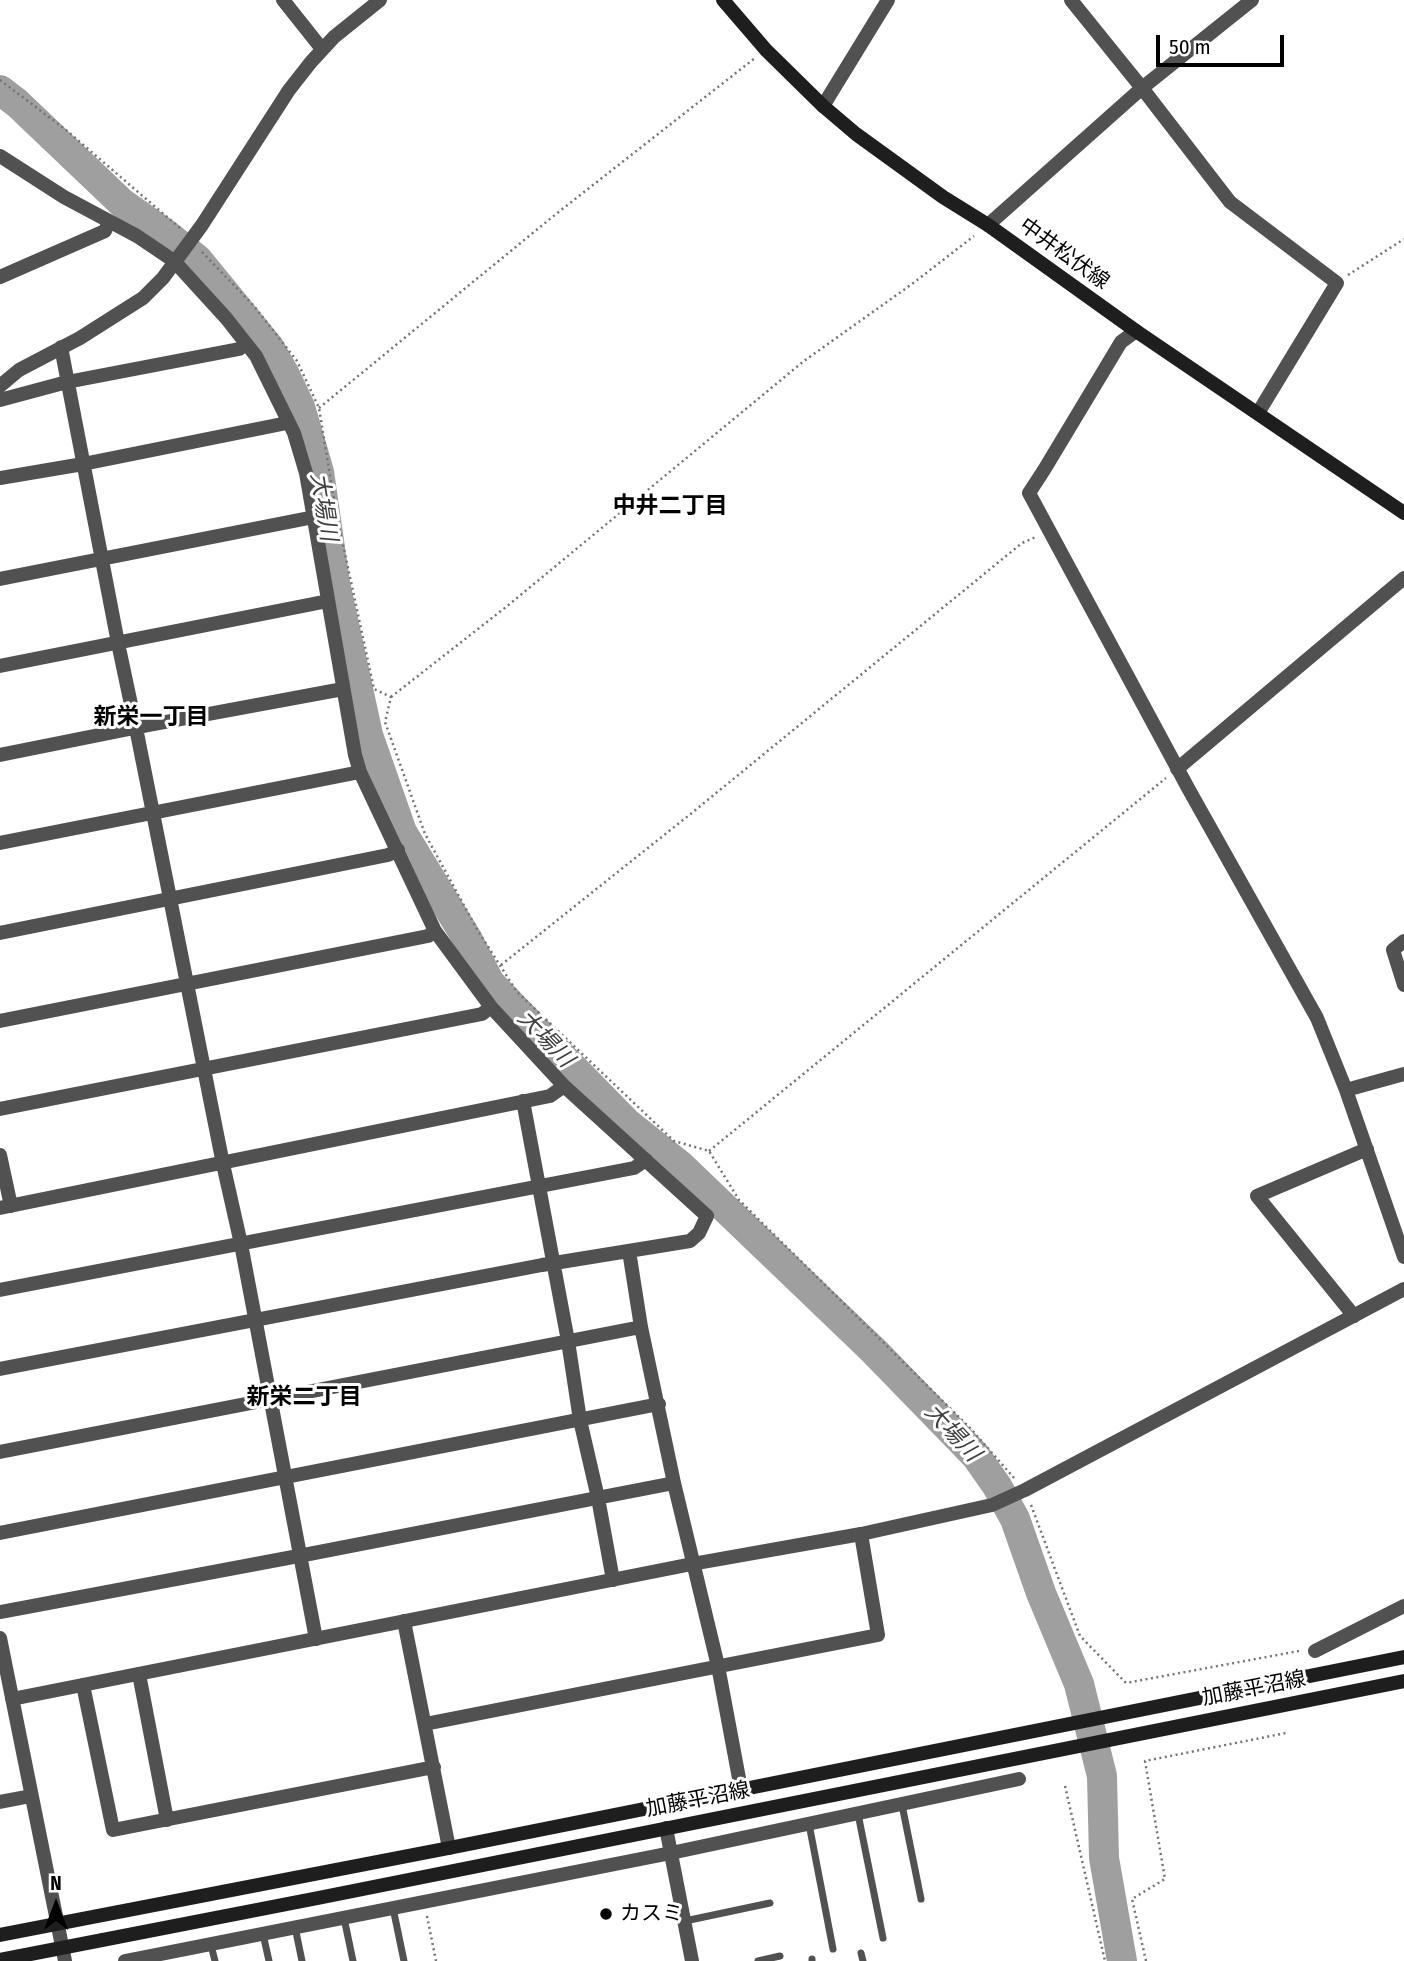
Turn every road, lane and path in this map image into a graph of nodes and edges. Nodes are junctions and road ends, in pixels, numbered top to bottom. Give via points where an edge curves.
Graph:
1 (283, 0) edge
2 (380, 0) edge
3 (723, 0) edge
4 (888, 0) edge
5 (1071, 0) edge
6 (1252, 0) edge
7 (323, 49) junction
8 (766, 50) junction
9 (0, 80) edge
10 (1142, 88) junction
11 (823, 106) junction
12 (0, 158) edge
13 (108, 221) junction
14 (988, 225) junction
15 (1404, 239) edge
16 (184, 249) junction
17 (0, 278) edge
18 (1337, 283) junction
19 (1136, 331) junction
20 (246, 344) junction
21 (61, 347) junction
22 (67, 382) junction
23 (0, 386) edge
24 (0, 400) edge
25 (319, 408) junction
26 (1258, 414) junction
27 (287, 423) junction
28 (83, 464) junction
29 (0, 478) edge
30 (1404, 513) edge
31 (314, 517) junction
32 (1049, 531) junction
33 (102, 558) junction
34 (1404, 578) edge
35 (0, 579) edge
36 (328, 601) junction
37 (118, 643) junction
38 (0, 666) edge
39 (343, 690) junction
40 (391, 697) junction
41 (136, 727) junction
42 (0, 755) edge
43 (1177, 769) junction
44 (360, 772) junction
45 (153, 813) junction
46 (0, 843) edge
47 (398, 850) junction
48 (170, 898) junction
49 (435, 932) junction
50 (0, 933) edge
51 (1404, 941) edge
52 (501, 965) junction
53 (187, 984) junction
54 (1404, 985) edge
55 (491, 1007) junction
56 (0, 1021) edge
57 (204, 1068) junction
58 (1404, 1074) edge
59 (564, 1086) junction
60 (1346, 1090) junction
61 (523, 1101) junction
62 (0, 1109) edge
63 (1367, 1149) junction
64 (709, 1151) junction
65 (0, 1155) edge
66 (646, 1160) junction
67 (223, 1164) junction
68 (538, 1187) junction
69 (5, 1207) edge
70 (241, 1244) junction
71 (629, 1251) junction
72 (1404, 1257) edge
73 (554, 1263) junction
74 (1404, 1289) edge
75 (0, 1290) edge
76 (1354, 1316) junction
77 (255, 1321) junction
78 (642, 1327) junction
79 (568, 1341) junction
80 (0, 1369) edge
81 (270, 1399) junction
82 (659, 1404) junction
83 (580, 1420) junction
84 (0, 1452) edge
85 (285, 1478) junction
86 (674, 1483) junction
87 (1025, 1490) junction
88 (598, 1498) junction
89 (0, 1533) edge
90 (861, 1534) junction
91 (300, 1556) junction
92 (692, 1564) junction
93 (613, 1580) junction
94 (1404, 1606) edge
95 (0, 1612) edge
96 (404, 1621) junction
97 (0, 1638) edge
98 (316, 1639) junction
99 (1313, 1650) joint
100 (1404, 1657) edge
101 (718, 1666) junction
102 (139, 1674) junction
103 (1404, 1681) edge
104 (83, 1685) junction
105 (12, 1699) junction
106 (425, 1724) junction
107 (1286, 1733) dead end
108 (434, 1767) junction
109 (1019, 1779) dead end
110 (1065, 1786) dead end
111 (741, 1789) junction
112 (31, 1796) junction
113 (0, 1802) edge
114 (902, 1805) junction
115 (858, 1814) junction
116 (167, 1820) junction
117 (809, 1824) junction
118 (666, 1828) junction
119 (449, 1848) junction
120 (671, 1853) junction
121 (318, 1898) junction
122 (921, 1899) dead end
123 (424, 1902) junction
124 (770, 1903) dead end
125 (393, 1908) junction
126 (344, 1918) junction
127 (685, 1921) junction
128 (323, 1922) junction
129 (57, 1924) junction
130 (295, 1927) junction
131 (263, 1934) junction
132 (0, 1935) edge
133 (883, 1938) dead end
134 (211, 1944) junction
135 (833, 1949) dead end
136 (63, 1954) edge
137 (780, 1956) dead end
138 (158, 1958) edge
139 (0, 1959) edge
140 (125, 1961) edge
141 (215, 1961) edge
142 (269, 1961) edge
143 (302, 1961) edge
144 (353, 1961) edge
145 (404, 1961) edge
146 (436, 1961) edge
147 (692, 1961) edge
148 (758, 1961) edge
149 (1105, 1961) edge
150 (1146, 1961) edge

1 - 7 street
2 - 7 street
3 - 8 main road, 中井松伏線
4 - 11 street
5 - 10 street
6 - 10 street
7 - 16 street via 289,90
8 - 11 main road, 中井松伏線
8 - 25 path via 555,214
9 - 16 path via 166,218
10 - 14 street
10 - 18 street via 1230,202
11 - 14 main road, 中井松伏線 via 943,197
12 - 13 street
13 - 16 street via 137,236
13 - 17 street via 105,231
14 - 19 main road, 中井松伏線
14 - 40 path via 804,361
15 - 18 path
16 - 20 street
16 - 21 street via 143,298
16 - 25 path via 204,256 254,306 297,361
18 - 26 street
19 - 26 main road, 中井松伏線
19 - 32 street via 1121,342 1028,493
20 - 22 street
20 - 27 street via 276,394
21 - 22 street
21 - 23 street
22 - 24 street
22 - 28 street
25 - 40 path via 374,689
26 - 30 main road, 中井松伏線
27 - 28 street
27 - 31 street via 306,473
28 - 29 street
28 - 33 street
31 - 33 street
31 - 36 street
32 - 43 street
32 - 52 path via 1022,542
33 - 35 street
33 - 37 street
34 - 43 street
36 - 37 street
36 - 39 street
37 - 38 street
37 - 41 street
39 - 41 street
39 - 44 street
40 - 52 path via 385,722 425,834
41 - 42 street
41 - 45 street
43 - 60 street via 1317,1018
43 - 64 path
44 - 45 street
44 - 47 street
45 - 46 street
45 - 48 street
47 - 48 street
47 - 49 street
48 - 50 street
48 - 53 street
49 - 53 street
49 - 55 street
51 - 54 street via 1392,950
52 - 64 path via 517,992 674,1141
53 - 56 street
53 - 57 street
55 - 57 street via 482,1014
55 - 59 street
57 - 62 street
57 - 67 street
58 - 60 street
59 - 61 street via 550,1096
59 - 66 street
60 - 63 street
61 - 67 street
61 - 68 street
63 - 72 street
63 - 76 street via 1257,1196
64 - 87 path via 739,1200 971,1429
65 - 69 street
66 - 68 street via 634,1168
66 - 71 street via 707,1216 690,1241
67 - 69 street
67 - 70 street
68 - 70 street
68 - 73 street
70 - 75 street
70 - 77 street
71 - 73 street
71 - 78 street
73 - 77 street
73 - 79 street
74 - 76 street
76 - 87 street
77 - 80 street
77 - 81 street
78 - 79 street
78 - 82 street
79 - 81 street
79 - 83 street
81 - 84 street
81 - 85 street
82 - 83 street
82 - 86 street
83 - 85 street
83 - 88 street
85 - 89 street
85 - 91 street
86 - 88 street
86 - 92 street
87 - 90 street via 992,1505
87 - 99 path via 1080,1636 1125,1683
88 - 91 street
88 - 93 street
90 - 92 street
90 - 101 street via 878,1635
91 - 95 street
91 - 98 street
92 - 93 street
92 - 101 street
93 - 96 street
94 - 99 street
96 - 98 street
96 - 106 street
97 - 105 street
98 - 102 street
100 - 111 main road, 加藤平沼線
101 - 106 street
101 - 111 street
102 - 104 street
102 - 116 street
103 - 118 main road, 加藤平沼線
104 - 105 street
104 - 116 street via 113,1830
105 - 112 street
106 - 108 street
107 - 150 path via 1144,1761 1165,1879 1132,1899
108 - 116 street
108 - 119 street
109 - 114 street
110 - 149 path
111 - 119 main road, 加藤平沼線
112 - 113 street
112 - 129 street
114 - 115 street
114 - 122 lane
115 - 117 street
115 - 133 lane
117 - 120 street
117 - 135 lane
118 - 120 street
118 - 121 main road, 加藤平沼線
119 - 129 main road, 加藤平沼線
120 - 123 street
120 - 127 street
121 - 128 street
121 - 136 main road, 加藤平沼線
123 - 125 street
123 - 146 path
124 - 127 lane
125 - 126 street
125 - 145 lane
126 - 128 street
126 - 144 lane
127 - 147 street
128 - 130 street
129 - 132 main road, 加藤平沼線
129 - 136 street
130 - 131 street
130 - 143 lane
131 - 134 street
131 - 142 lane
134 - 138 street
134 - 141 lane
136 - 139 main road, 加藤平沼線
137 - 148 lane
138 - 140 street

